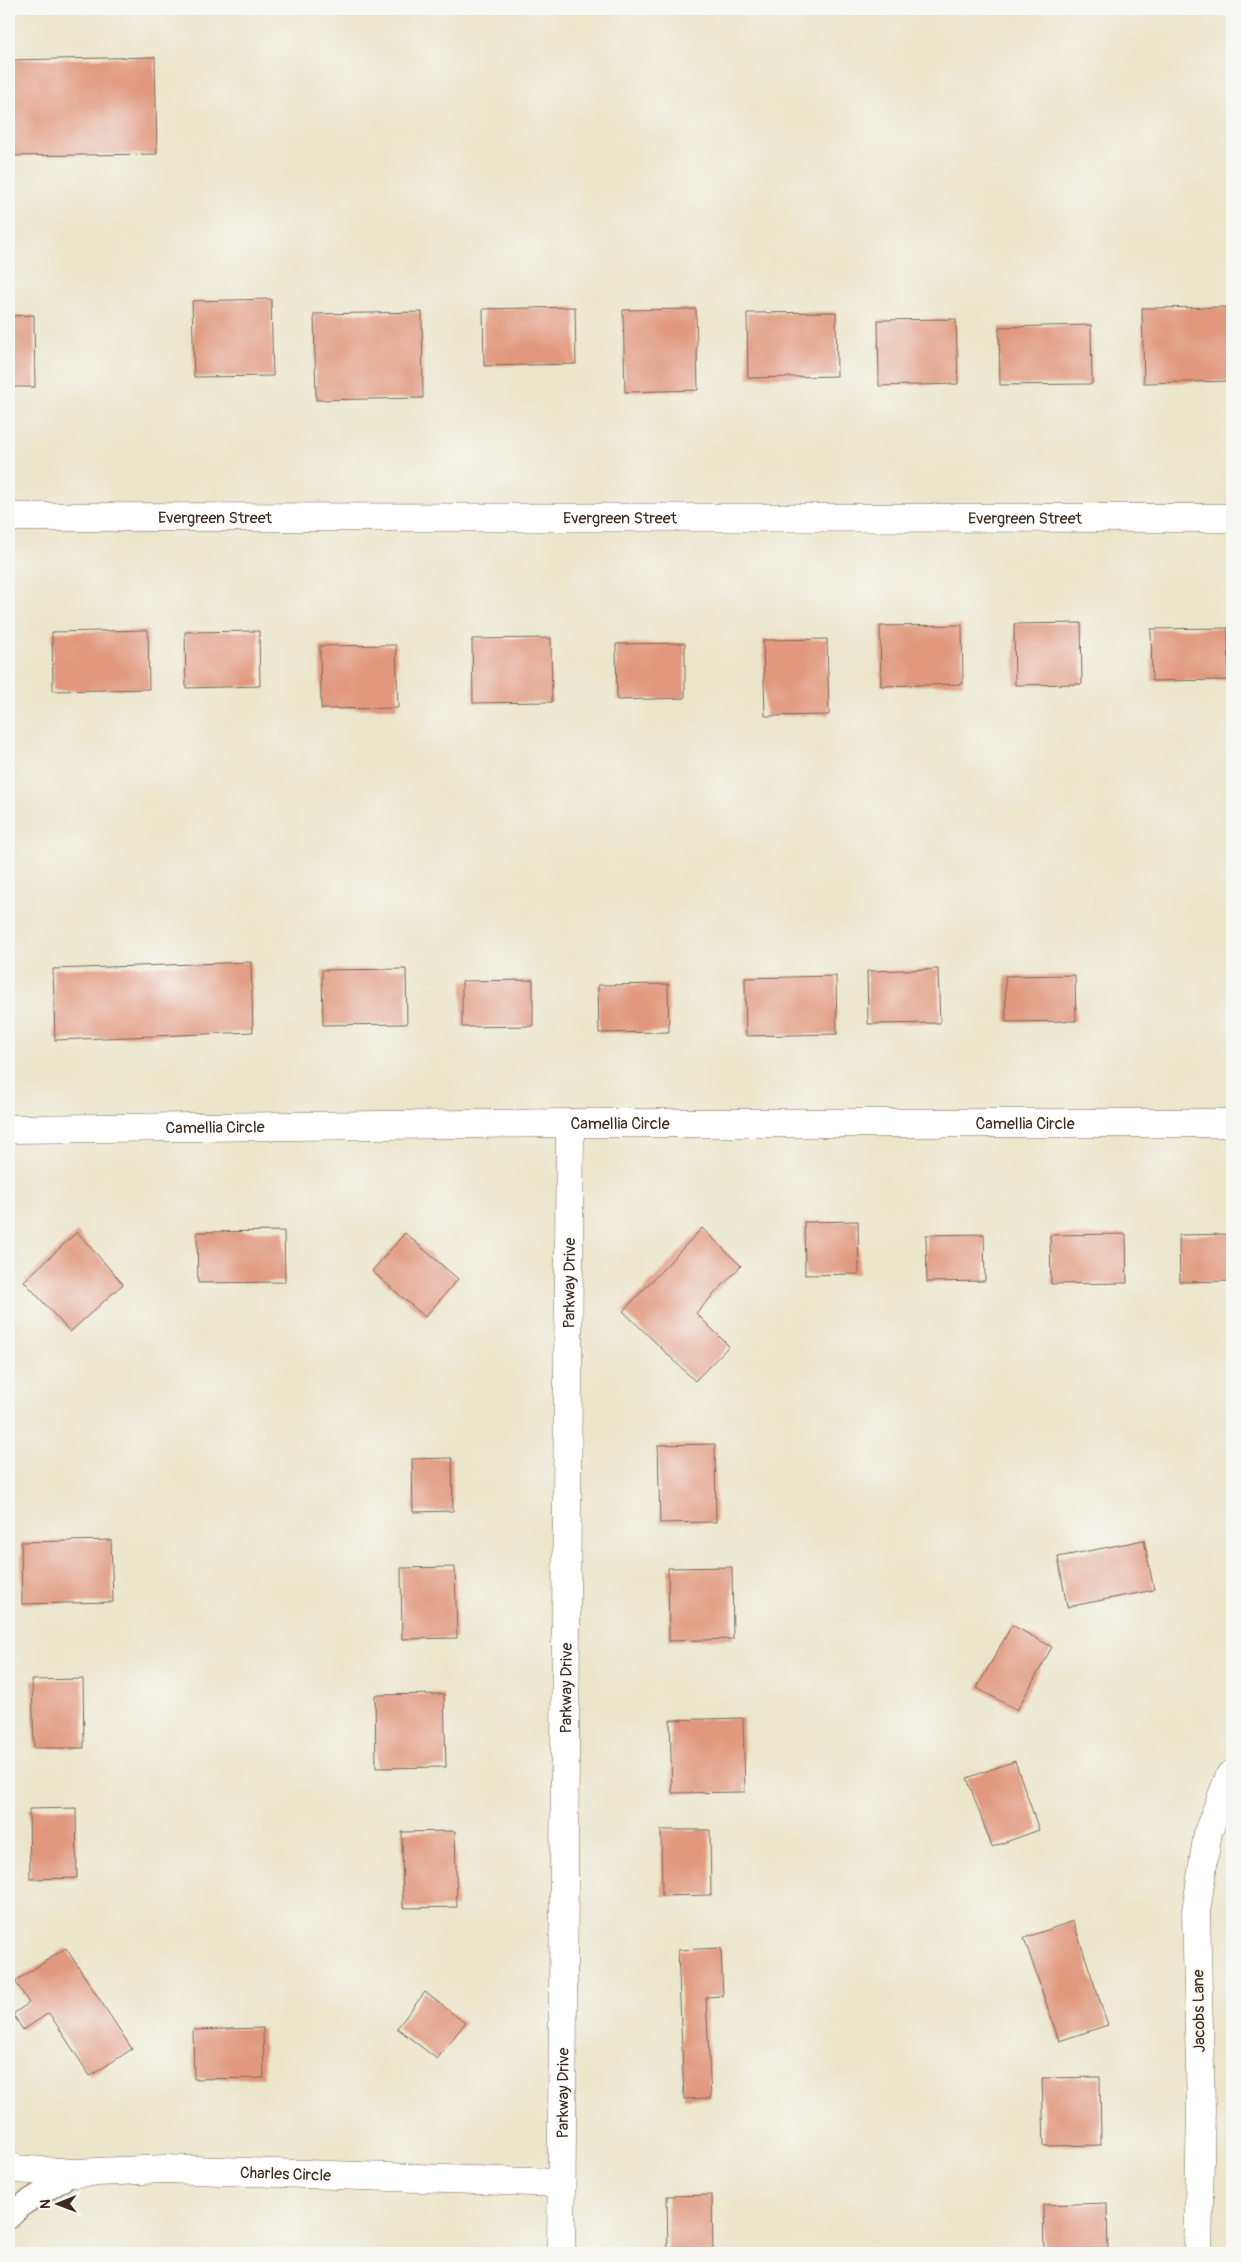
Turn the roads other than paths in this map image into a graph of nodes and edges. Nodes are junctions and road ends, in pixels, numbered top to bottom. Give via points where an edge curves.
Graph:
1 (9, 517) edge
2 (1232, 518) edge
3 (570, 1124) junction
4 (1232, 1124) edge
5 (9, 1129) edge
6 (1232, 1775) edge
7 (9, 2165) edge
8 (74, 2173) junction
9 (561, 2183) junction
10 (9, 2218) edge
11 (561, 2253) edge
12 (1198, 2253) edge

1 - 2 street, Evergreen Street
3 - 4 street, Camellia Circle
3 - 5 street, Camellia Circle
3 - 9 street, Parkway Drive
6 - 12 street, Jacobs Lane via 1208,1832 1196,1911 1201,2109
7 - 8 street, Charles Circle via 15,2169
8 - 9 street, Charles Circle via 165,2169
8 - 10 lane via 22,2205
9 - 11 street, Parkway Drive

